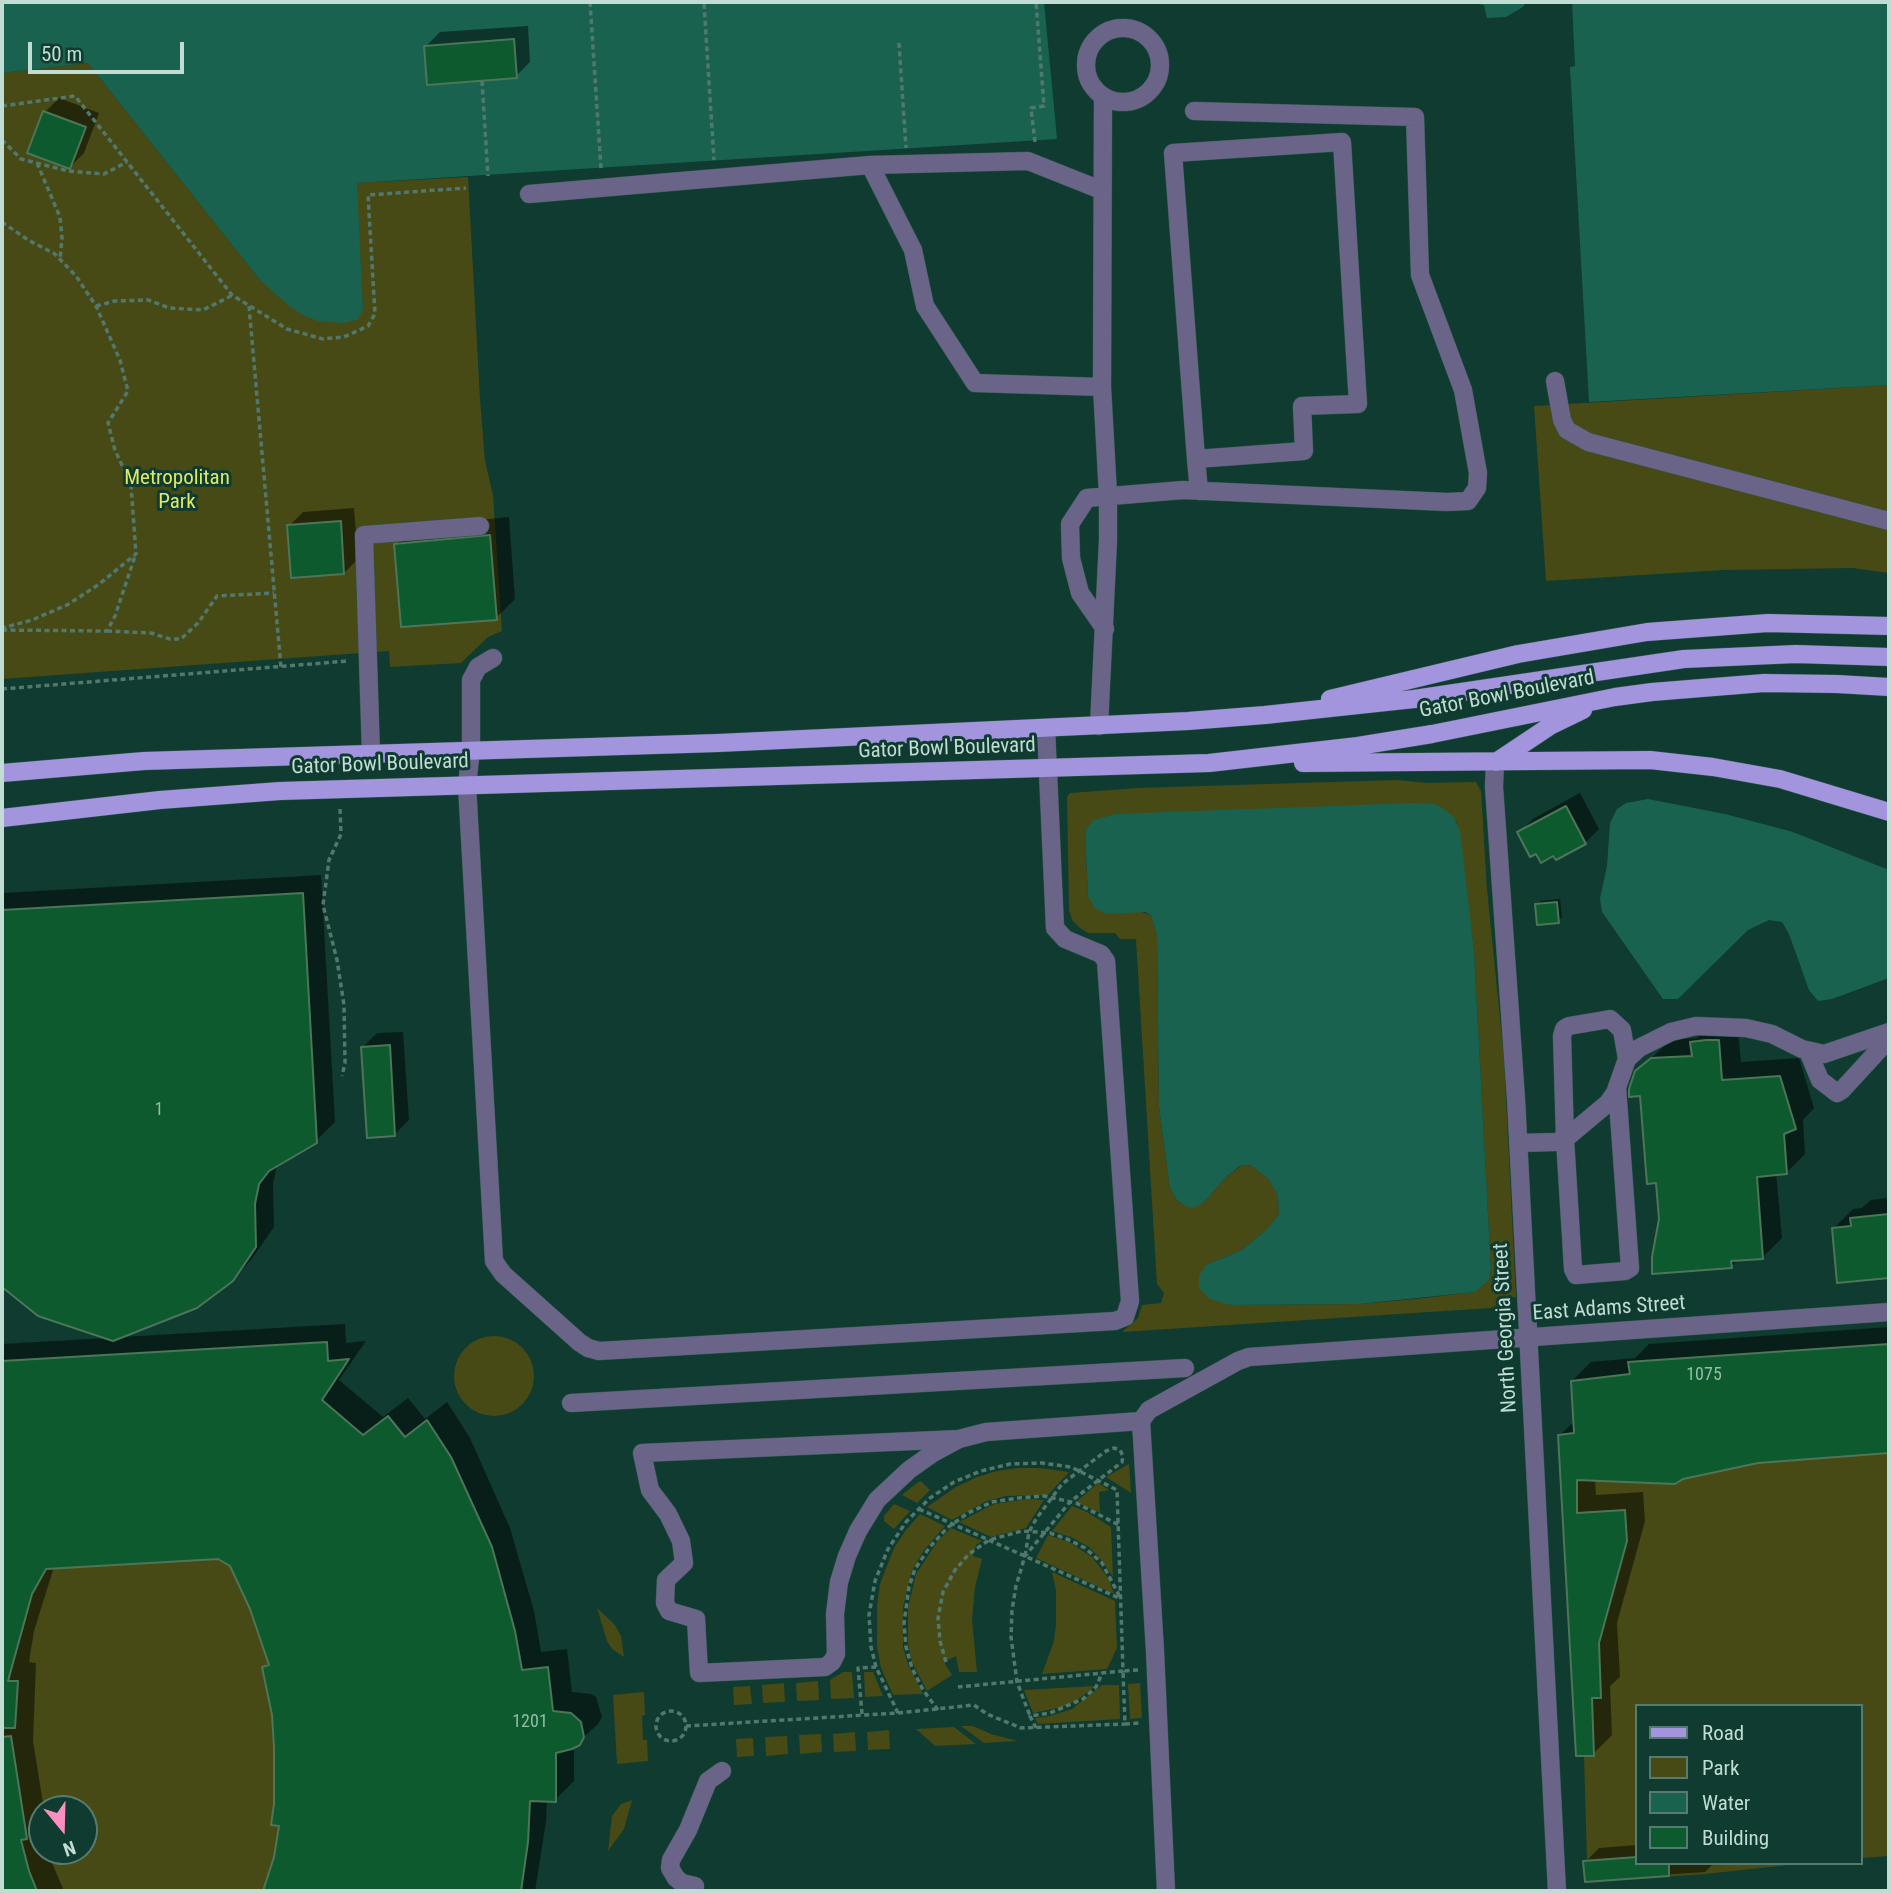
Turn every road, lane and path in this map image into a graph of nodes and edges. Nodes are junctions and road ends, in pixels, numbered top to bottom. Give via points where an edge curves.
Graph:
1 (590, 2) edge
2 (1035, 2) edge
3 (704, 5) dead end
4 (898, 43) dead end
5 (482, 81) dead end
6 (1103, 96) junction
7 (2, 106) edge
8 (1194, 111) dead end
9 (2, 140) edge
10 (1035, 142) dead end
11 (906, 150) dead end
12 (127, 162) junction
13 (714, 162) dead end
14 (37, 163) junction
15 (870, 165) junction
16 (601, 169) dead end
17 (488, 176) dead end
18 (467, 188) dead end
19 (1101, 190) junction
20 (529, 194) dead end
21 (2, 222) edge
22 (60, 260) junction
23 (232, 295) junction
24 (96, 306) junction
25 (249, 306) junction
26 (1555, 381) dead end
27 (1102, 387) junction
28 (1196, 459) junction
29 (1199, 491) junction
30 (1108, 495) junction
31 (1889, 521) edge
32 (480, 526) dead end
33 (136, 554) junction
34 (274, 593) junction
35 (1889, 626) edge
36 (2, 629) edge
37 (1105, 629) junction
38 (107, 631) junction
39 (1889, 657) edge
40 (493, 658) dead end
41 (368, 660) junction
42 (281, 668) junction
43 (1889, 687) edge
44 (2, 689) edge
45 (1615, 697) junction
46 (1265, 715) junction
47 (1100, 726) junction
48 (1045, 729) junction
49 (471, 750) junction
50 (372, 754) junction
51 (1495, 762) junction
52 (1209, 763) junction
53 (1047, 769) junction
54 (2, 773) edge
55 (467, 785) junction
56 (340, 809) dead end
57 (1889, 812) edge
58 (2, 818) edge
59 (1889, 1032) edge
60 (1889, 1039) edge
61 (1808, 1051) junction
62 (1627, 1059) junction
63 (342, 1076) dead end
64 (1617, 1087) junction
65 (1565, 1139) junction
66 (1518, 1143) junction
67 (1889, 1312) edge
68 (1530, 1338) junction
69 (1185, 1368) dead end
70 (571, 1403) dead end
71 (1142, 1421) junction
72 (959, 1439) junction
73 (1078, 1471) junction
74 (1097, 1480) junction
75 (1051, 1498) junction
76 (1070, 1502) junction
77 (919, 1509) junction
78 (953, 1524) junction
79 (1119, 1525) junction
80 (1029, 1532) junction
81 (1044, 1533) junction
82 (989, 1540) junction
83 (1025, 1556) junction
84 (1121, 1599) junction
85 (946, 1662) dead end
86 (876, 1667) junction
87 (1140, 1670) dead end
88 (1123, 1671) junction
89 (1102, 1673) junction
90 (1017, 1682) junction
91 (958, 1687) dead end
92 (938, 1710) junction
93 (898, 1713) junction
94 (862, 1714) junction
95 (1030, 1716) junction
96 (1143, 1722) dead end
97 (1125, 1724) junction
98 (686, 1726) junction
99 (1037, 1729) junction
100 (722, 1771) dead end
101 (695, 1886) dead end
102 (1166, 1891) edge
103 (1557, 1891) edge

1 - 16 path
2 - 10 path via 1044,106 1031,108
3 - 13 path
4 - 11 path
5 - 17 path
6 - 6 street via 1126,102 1138,99 1155,83 1159,59 1148,38 1116,29 1090,48 1086,69 1094,89
6 - 19 street
7 - 12 path via 75,96
8 - 29 street via 1415,117 1420,275 1463,390 1478,473 1477,488 1468,501
9 - 14 path via 21,159
12 - 14 path via 104,174
12 - 23 path
14 - 22 path via 60,217
15 - 19 street via 1028,161
15 - 20 street
15 - 27 street via 912,250 925,306 975,383
18 - 25 path via 368,195 375,314 368,326 344,337 323,339 287,329
19 - 27 street
21 - 22 path
22 - 24 path
23 - 24 path via 204,310 169,308 148,300 115,300
23 - 25 path
24 - 33 path via 128,391 108,423 131,485
25 - 34 path
26 - 31 street via 1567,430 1588,442
27 - 30 street
28 - 28 street via 1173,153 1342,142 1358,404 1302,405 1304,451
28 - 29 street
29 - 30 street
30 - 37 street
30 - 37 street via 1087,498 1070,524 1080,593
32 - 41 street via 364,535
33 - 36 path via 67,605
33 - 38 path
34 - 38 path via 217,596 181,639
34 - 42 path
35 - 46 main road via 1738,624 1607,637
36 - 38 path
37 - 47 street
39 - 46 main road, Gator Bowl Boulevard via 1771,654 1684,659 1413,699
40 - 49 street via 478,667 471,680
41 - 42 path
41 - 50 street
42 - 44 path
43 - 45 main road, Gator Bowl Boulevard via 1764,684
45 - 51 main road via 1550,726
45 - 52 main road, Gator Bowl Boulevard via 1395,740
46 - 47 main road, Gator Bowl Boulevard
47 - 48 main road, Gator Bowl Boulevard
48 - 49 main road, Gator Bowl Boulevard
48 - 53 street
49 - 50 main road, Gator Bowl Boulevard
49 - 55 street
50 - 54 main road, Gator Bowl Boulevard via 144,761
51 - 52 main road
51 - 57 main road via 1671,761 1780,779
51 - 66 street, North Georgia Street
52 - 53 main road, Gator Bowl Boulevard
53 - 55 main road, Gator Bowl Boulevard
53 - 55 street via 1055,928 1065,939 1101,954 1105,961 1130,1301 1125,1317 599,1350 579,1342 494,1261
55 - 58 main road, Gator Bowl Boulevard via 231,794
56 - 63 path via 341,834 329,860 323,905 342,983
59 - 61 street via 1824,1054
60 - 61 street via 1837,1093 1820,1080
61 - 62 street via 1746,1028 1696,1026 1671,1032
62 - 64 street
62 - 65 street via 1622,1030 1610,1019 1564,1030
64 - 65 street via 1608,1103
64 - 65 street via 1630,1268 1625,1271 1576,1275 1573,1269
65 - 66 street
66 - 68 street, North Georgia Street
67 - 68 street, East Adams Street
68 - 71 street, East Adams Street via 1249,1357 1161,1402
68 - 103 street, North Georgia Street
69 - 70 street
71 - 72 street via 1013,1429
71 - 102 street
72 - 72 street via 909,1470 877,1500 858,1531 839,1582 832,1662 825,1667 699,1673 696,1619 669,1611 665,1603 666,1580 684,1563 681,1541 650,1490 642,1453
73 - 74 path
73 - 74 path via 1106,1451 1120,1450 1122,1462
73 - 75 path
73 - 77 path via 1042,1463 1000,1466 954,1482
74 - 76 path
74 - 79 path via 1117,1490
75 - 76 path
75 - 78 path via 992,1503
75 - 80 path
76 - 79 path
76 - 81 path
77 - 78 path
77 - 86 path via 888,1549 875,1581 869,1615
78 - 82 path
78 - 92 path via 915,1569 904,1623 912,1668
79 - 84 path
80 - 81 path
80 - 82 path
80 - 83 path
81 - 83 path
81 - 84 path via 1085,1548 1102,1563
82 - 83 path
82 - 85 path via 969,1554 943,1592 938,1618
83 - 84 path
83 - 90 path via 1012,1610
84 - 88 path
86 - 93 path
86 - 94 path via 858,1668
87 - 88 path
88 - 89 path
88 - 97 path
89 - 90 path
89 - 95 path via 1083,1699
90 - 91 path
90 - 95 path
92 - 93 path
92 - 99 path via 974,1705 1008,1724
93 - 94 path
94 - 98 path
95 - 99 path
96 - 97 path
97 - 99 path
98 - 98 path via 683,1717 670,1711 656,1724 658,1733 670,1741 683,1735
100 - 101 street via 708,1781 671,1860 676,1878

